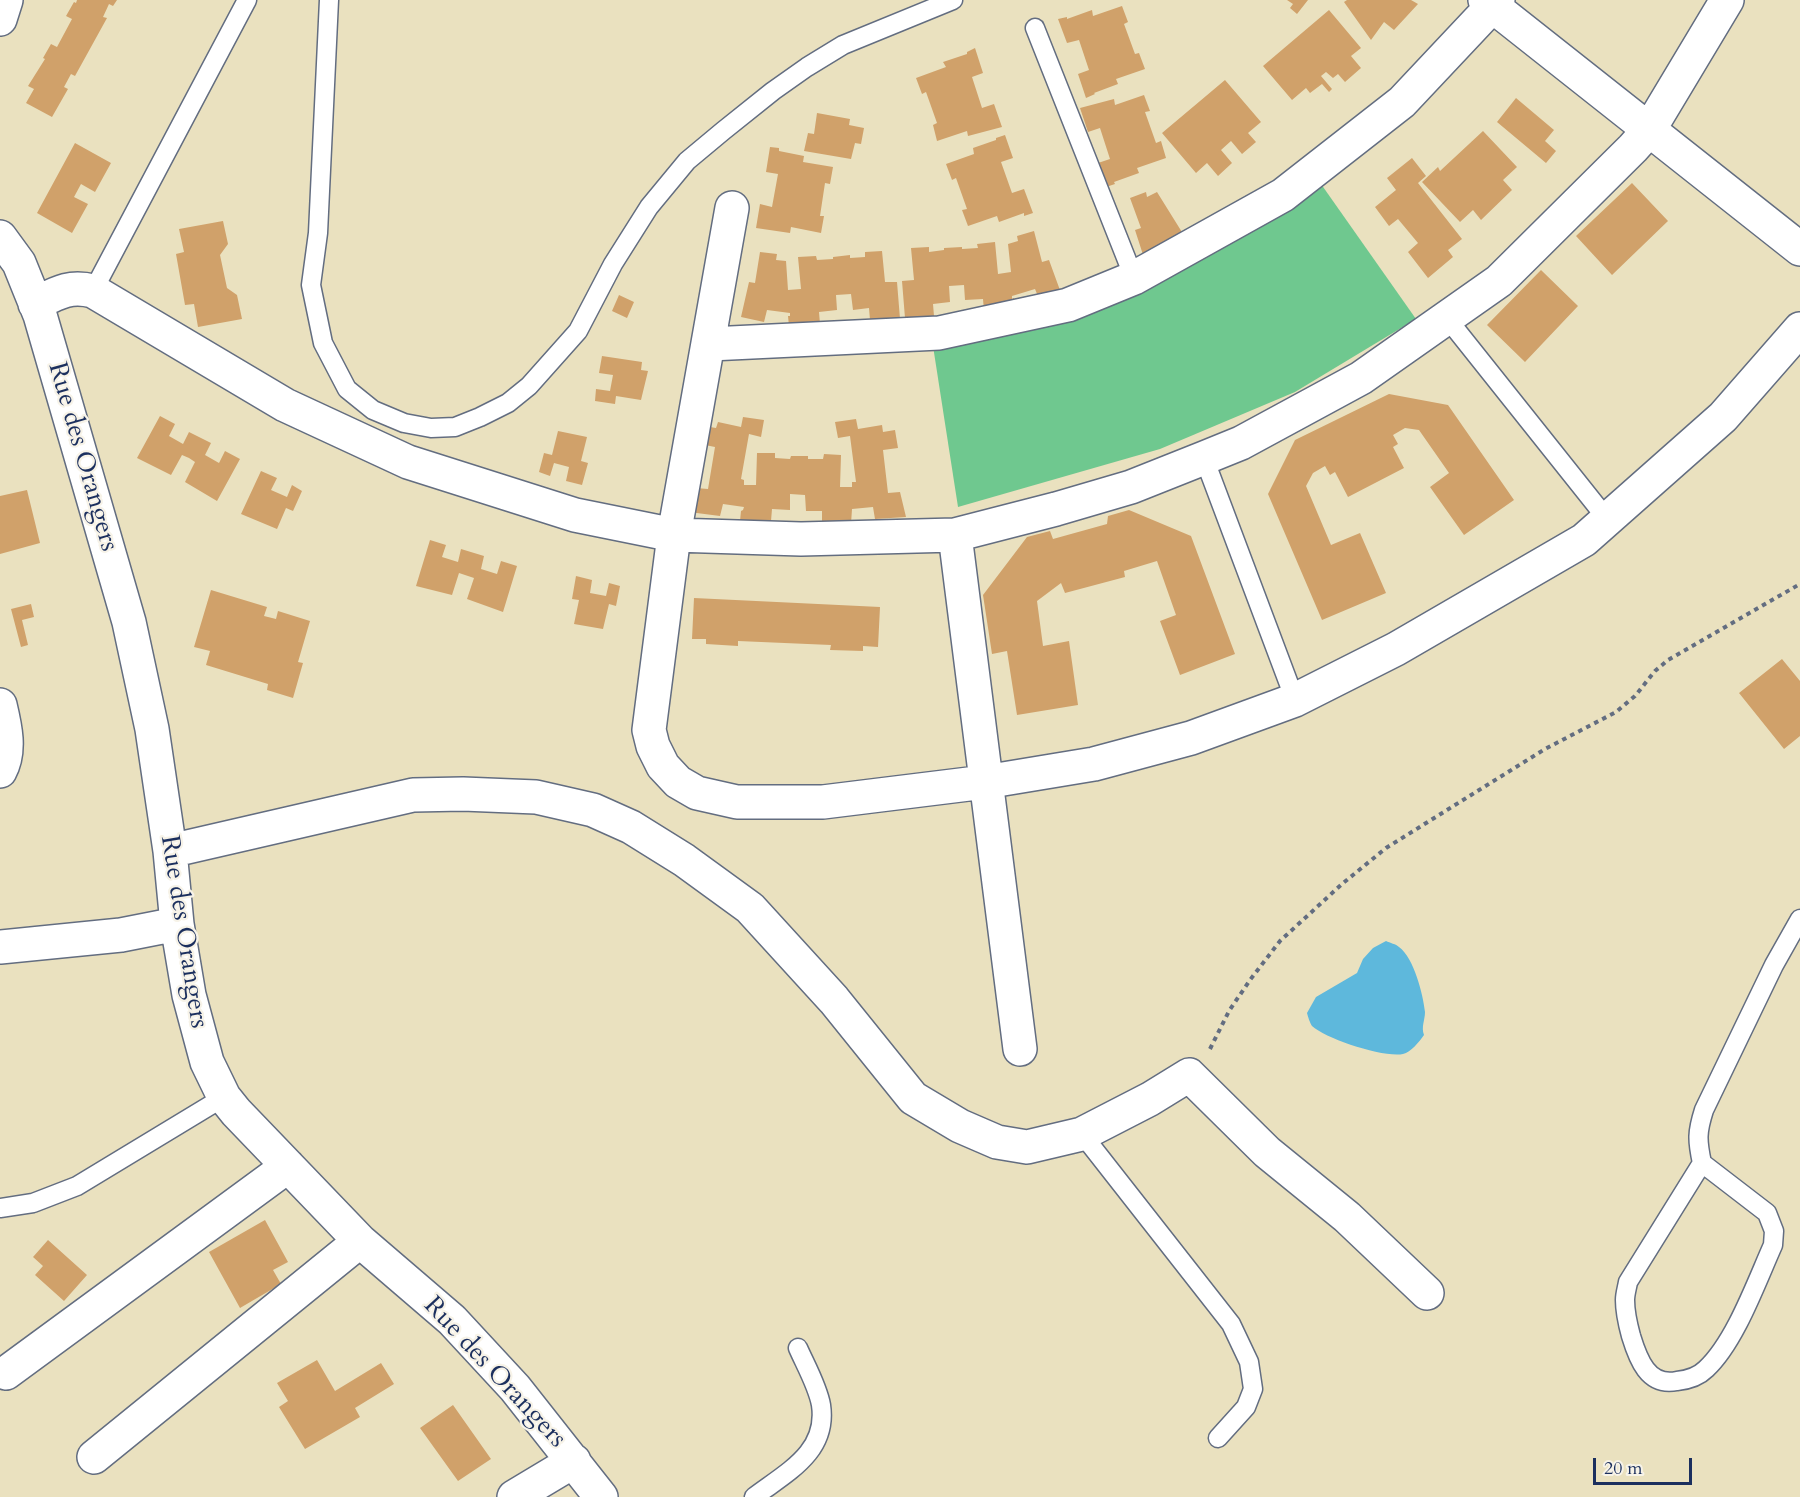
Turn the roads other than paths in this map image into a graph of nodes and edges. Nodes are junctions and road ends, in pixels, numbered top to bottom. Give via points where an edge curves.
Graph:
1 (6, 0) edge
2 (247, 0) edge
3 (330, 0) edge
4 (953, 0) edge
5 (1727, 0) edge
6 (1492, 2) edge
7 (0, 19) edge
8 (1035, 28) dead end
9 (1649, 129) junction
10 (732, 208) dead end
11 (0, 237) edge
12 (1800, 249) edge
13 (1134, 278) junction
14 (93, 291) junction
15 (35, 304) junction
16 (1446, 317) junction
17 (1800, 329) edge
18 (710, 344) junction
19 (1204, 458) junction
20 (1607, 519) junction
21 (674, 535) junction
22 (955, 535) junction
23 (1295, 700) junction
24 (0, 705) edge
25 (0, 771) edge
26 (985, 782) junction
27 (170, 851) junction
28 (1800, 919) edge
29 (177, 924) junction
30 (0, 947) edge
31 (1020, 1048) dead end
32 (225, 1097) junction
33 (1082, 1134) junction
34 (1702, 1163) junction
35 (288, 1166) junction
36 (0, 1208) edge
37 (360, 1241) junction
38 (1427, 1293) dead end
39 (798, 1348) dead end
40 (6, 1373) dead end
41 (1218, 1438) dead end
42 (94, 1457) dead end
43 (574, 1461) junction
44 (514, 1497) edge
45 (601, 1497) edge
46 (754, 1497) edge

1 - 7 street
2 - 14 lane
3 - 4 lane via 318,233 311,285 323,344 348,389 364,403 404,423 431,428 455,427 480,417 530,386 578,331 607,274 649,207 687,161 723,131 772,92 843,45
5 - 9 street
6 - 9 street
6 - 13 street via 1402,102 1283,195
8 - 13 lane
9 - 12 street
9 - 16 street via 1499,281
10 - 18 street
11 - 15 street, Rue des Orangers via 19,263
13 - 18 street via 1068,306 939,333
14 - 15 street via 67,289
14 - 21 street via 285,405 408,462 575,515
15 - 27 street, Rue des Orangers via 129,622 148,708
16 - 19 street via 1361,378 1241,443
16 - 20 lane
17 - 20 street via 1723,417
18 - 21 street
19 - 22 street via 1131,487
19 - 23 lane
20 - 23 street via 1584,540 1406,643
21 - 22 street via 801,539
21 - 26 street via 649,729 663,766 678,782 697,793 737,802 823,802
22 - 26 street
23 - 26 street via 1191,738 1094,764
24 - 25 street via 5,727 5,762
26 - 31 street
27 - 29 street, Rue des Orangers
27 - 33 street via 413,795 536,797 592,810 631,827 750,908 834,1000 913,1098 997,1142 1027,1147
28 - 34 lane via 1704,1110 1697,1131
29 - 30 street via 121,935
29 - 32 street, Rue des Orangers via 198,1032 207,1062
32 - 35 street, Rue des Orangers
32 - 36 lane via 77,1186 33,1203
33 - 38 street via 1189,1075 1267,1152 1347,1217
33 - 41 lane via 1231,1324 1249,1362 1253,1389 1246,1407
34 - 34 lane via 1628,1282 1625,1301 1642,1367 1653,1378 1670,1383 1705,1371 1726,1347 1773,1245 1774,1231 1767,1213
35 - 37 street, Rue des Orangers
35 - 40 street
37 - 42 street
37 - 43 street, Rue des Orangers via 452,1320 515,1388
39 - 46 lane via 821,1403 822,1430 808,1456
43 - 44 street
43 - 45 street, Rue des Orangers

